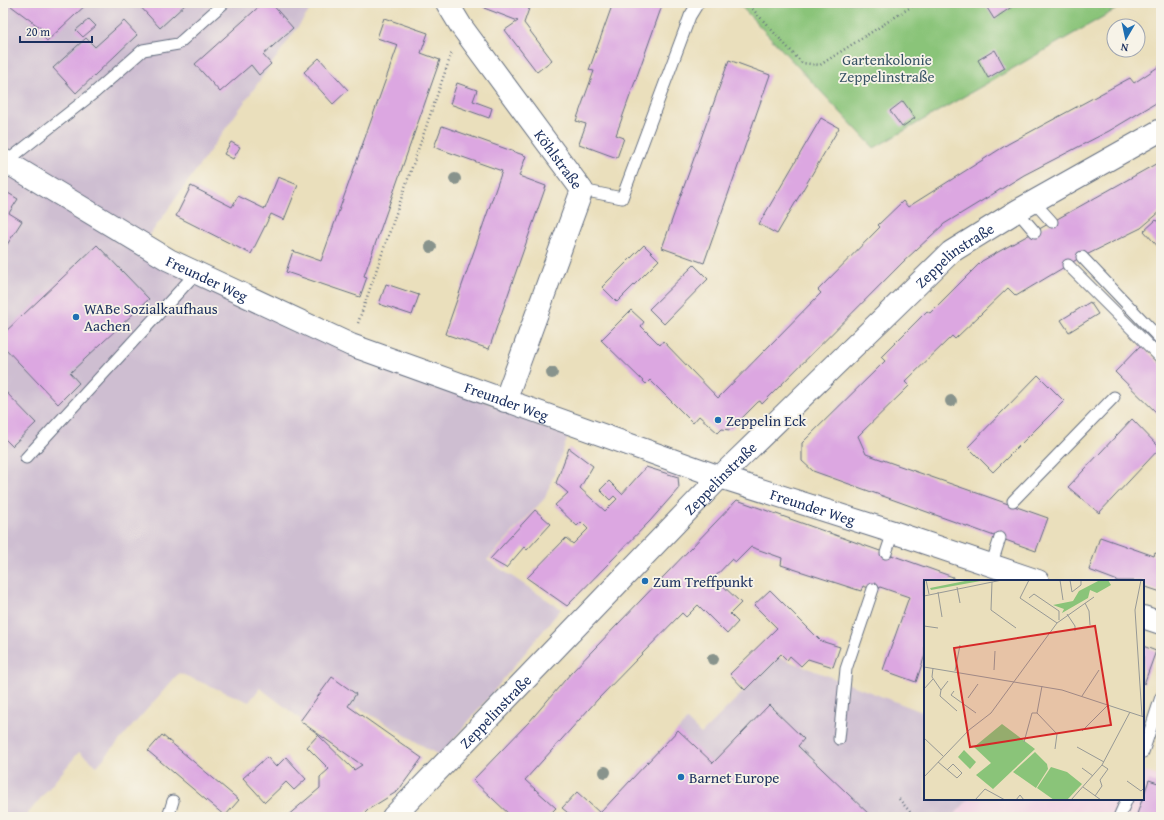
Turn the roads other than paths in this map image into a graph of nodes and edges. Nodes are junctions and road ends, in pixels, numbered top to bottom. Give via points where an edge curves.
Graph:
1 (224, 3) edge
2 (447, 3) edge
3 (698, 3) edge
4 (1161, 130) edge
5 (5, 161) edge
6 (582, 190) junction
7 (1026, 207) junction
8 (1052, 222) dead end
9 (1035, 232) dead end
10 (1082, 257) dead end
11 (1068, 265) dead end
12 (196, 273) junction
13 (1137, 316) junction
14 (1127, 325) junction
15 (1161, 340) edge
16 (1161, 358) edge
17 (1114, 398) dead end
18 (505, 401) junction
19 (26, 458) dead end
20 (720, 477) junction
21 (1012, 501) dead end
22 (893, 532) junction
23 (1000, 538) dead end
24 (886, 553) dead end
25 (991, 566) junction
26 (1035, 580) edge
27 (873, 589) dead end
28 (1144, 617) edge
29 (1161, 623) edge
30 (1161, 697) edge
31 (839, 739) dead end
32 (1144, 749) edge
33 (1127, 800) edge
34 (173, 801) dead end
35 (168, 817) edge
36 (393, 817) edge
37 (1120, 817) edge

1 - 5 lane via 178,44 143,50 94,93
2 - 6 street, Köhlstraße via 461,26
3 - 6 lane via 690,16 622,198
4 - 7 street, Zeppelinstraße
5 - 12 street, Freunder Weg via 169,260
6 - 18 street, Köhlstraße
7 - 8 lane
7 - 9 lane
7 - 20 street, Zeppelinstraße via 951,252
10 - 13 lane
11 - 14 lane
12 - 18 street, Freunder Weg via 351,344
12 - 19 lane
13 - 14 lane
13 - 15 lane
14 - 16 lane
17 - 21 lane
18 - 20 street, Freunder Weg
20 - 22 street, Freunder Weg
20 - 36 street, Zeppelinstraße
22 - 24 lane
22 - 25 street, Freunder Weg
23 - 25 lane
25 - 26 street, Freunder Weg
27 - 31 lane via 846,669
28 - 29 street
30 - 32 lane
33 - 37 lane
34 - 35 lane

